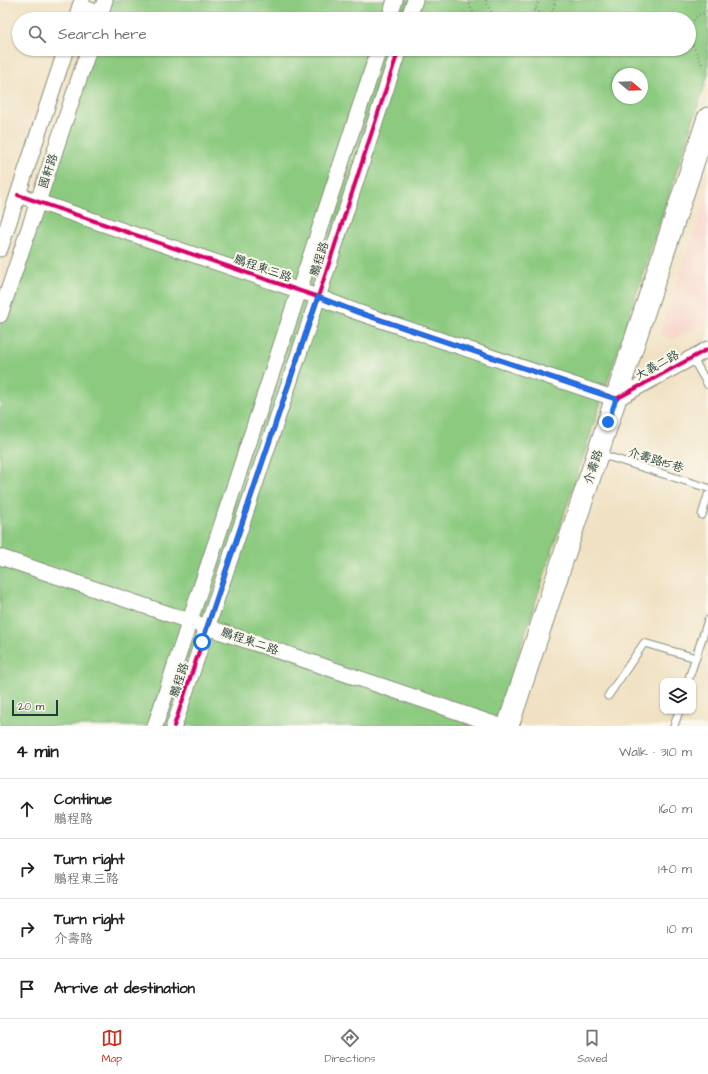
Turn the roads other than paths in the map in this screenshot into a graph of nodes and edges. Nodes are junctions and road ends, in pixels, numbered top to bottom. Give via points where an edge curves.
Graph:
1 (395, 0) edge
2 (415, 0) edge
3 (80, 8) edge
4 (101, 11) edge
5 (391, 12) edge
6 (411, 12) edge
7 (64, 56) edge
8 (87, 56) edge
9 (377, 56) edge
10 (397, 56) edge
11 (708, 118) edge
12 (18, 195) junction
13 (38, 202) junction
14 (0, 249) edge
15 (299, 291) junction
16 (318, 297) junction
17 (0, 315) edge
18 (708, 349) edge
19 (692, 357) junction
20 (708, 385) edge
21 (616, 399) junction
22 (598, 454) junction
23 (708, 488) edge
24 (708, 495) edge
25 (702, 515) dead end
26 (0, 557) edge
27 (708, 620) edge
28 (190, 621) junction
29 (207, 627) junction
30 (696, 658) junction
31 (689, 678) edge
32 (608, 696) dead end
33 (678, 714) edge
34 (155, 726) edge
35 (174, 726) edge
36 (500, 726) edge
37 (508, 726) edge
38 (674, 726) edge

1 - 5 street
2 - 6 street
3 - 4 street
7 - 12 street, 國軒路
8 - 13 street, 國軒路
9 - 15 street, 鵬程路
10 - 16 street, 鵬程路
11 - 21 main road, 介壽路
12 - 13 street, 鵬程東三路
12 - 14 street, 國軒路
13 - 15 street, 鵬程東三路
13 - 17 street, 國軒路
15 - 16 street, 鵬程東三路
15 - 28 street, 鵬程路
16 - 21 street, 鵬程東三路
16 - 29 street, 鵬程路
18 - 19 street, 大義二路
19 - 20 lane
19 - 21 street, 大義二路
21 - 22 main road, 介壽路
22 - 23 lane, 介壽路15巷
22 - 37 main road, 介壽路
24 - 25 lane
26 - 28 street, 鵬程東二路
27 - 30 lane
28 - 29 street, 鵬程東二路
28 - 34 street, 鵬程路
29 - 35 street, 鵬程路
29 - 36 street, 鵬程東二路
30 - 31 lane
30 - 32 lane via 644,643
33 - 38 lane

